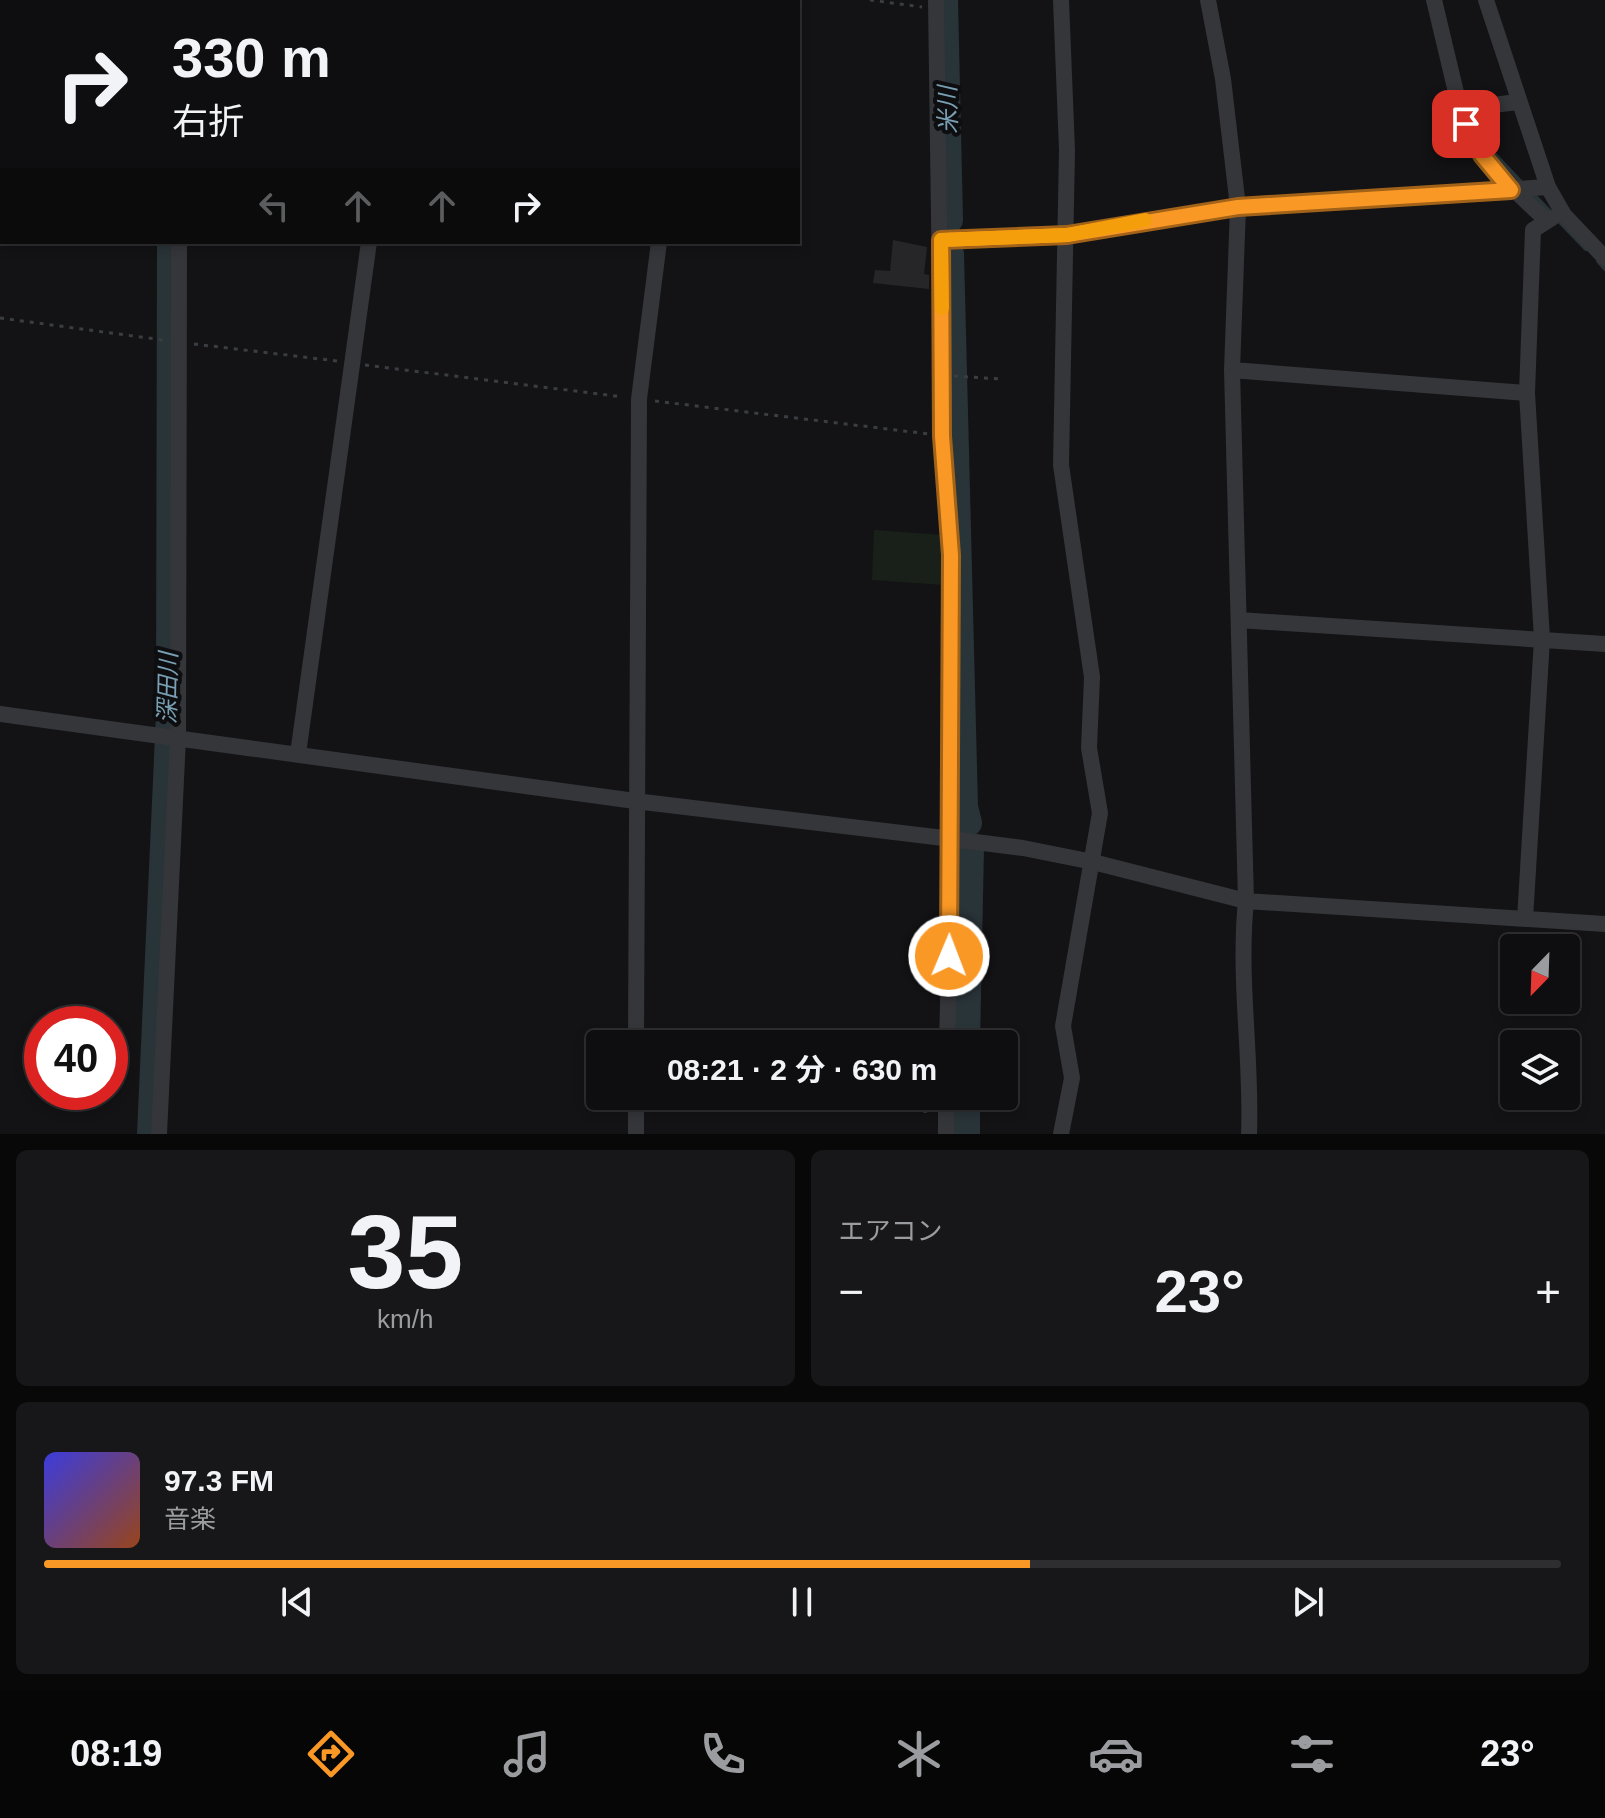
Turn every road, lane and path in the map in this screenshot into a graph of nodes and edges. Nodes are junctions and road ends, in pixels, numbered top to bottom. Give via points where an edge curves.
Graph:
1 (870, 0) edge
2 (1061, 0) edge
3 (1208, 0) edge
4 (1434, 0) edge
5 (1486, 0) edge
6 (936, 4) edge
7 (1518, 102) junction
8 (1460, 109) junction
9 (1548, 187) junction
10 (1511, 190) junction
11 (1238, 207) junction
12 (1564, 215) junction
13 (1546, 220) junction
14 (1067, 235) junction
15 (941, 240) junction
16 (179, 244) edge
17 (369, 244) edge
18 (659, 244) edge
19 (1605, 258) edge
20 (0, 318) edge
21 (178, 343) junction
22 (353, 363) junction
23 (1232, 370) junction
24 (959, 376) dead end
25 (1000, 379) dead end
26 (1527, 393) junction
27 (639, 399) junction
28 (942, 436) junction
29 (1239, 620) junction
30 (1542, 639) junction
31 (1605, 644) edge
32 (0, 714) edge
33 (178, 738) junction
34 (298, 754) junction
35 (635, 801) junction
36 (952, 839) junction
37 (1093, 862) junction
38 (1246, 901) junction
39 (1525, 919) junction
40 (1605, 924) edge
41 (636, 1030) edge
42 (947, 1030) edge
43 (636, 1110) edge
44 (914, 1110) edge
45 (946, 1110) edge
46 (946, 1114) junction
47 (159, 1134) edge
48 (636, 1134) edge
49 (946, 1134) edge
50 (1061, 1134) edge
51 (1249, 1134) edge

1 - 6 path
2 - 14 street
3 - 11 street
4 - 8 street
5 - 7 street
6 - 15 street
7 - 8 street
7 - 9 street
8 - 10 street via 1471,139
9 - 10 street
9 - 12 street
10 - 11 street
10 - 13 street
11 - 14 street
11 - 23 street
12 - 13 street
12 - 19 street
13 - 26 street via 1533,230
14 - 15 street
14 - 37 street via 1061,465 1092,677 1089,748 1100,813
15 - 28 street
16 - 21 street
17 - 22 street
18 - 27 street
20 - 21 path
21 - 22 path
21 - 33 street
22 - 27 path
22 - 34 street
23 - 26 street
23 - 29 street
24 - 25 path
26 - 30 street
27 - 28 path
27 - 35 street
28 - 36 street via 951,555
29 - 30 street
29 - 38 street
30 - 31 street
30 - 39 street
32 - 33 street
33 - 34 street
33 - 47 street
34 - 35 street
35 - 36 street
35 - 41 street
36 - 37 street
36 - 42 street
37 - 38 street
37 - 50 street via 1063,1026 1072,1078
38 - 39 street
38 - 51 street via 1242,948 1251,1071
39 - 40 street
43 - 48 street
44 - 46 path
45 - 46 street
46 - 49 street

